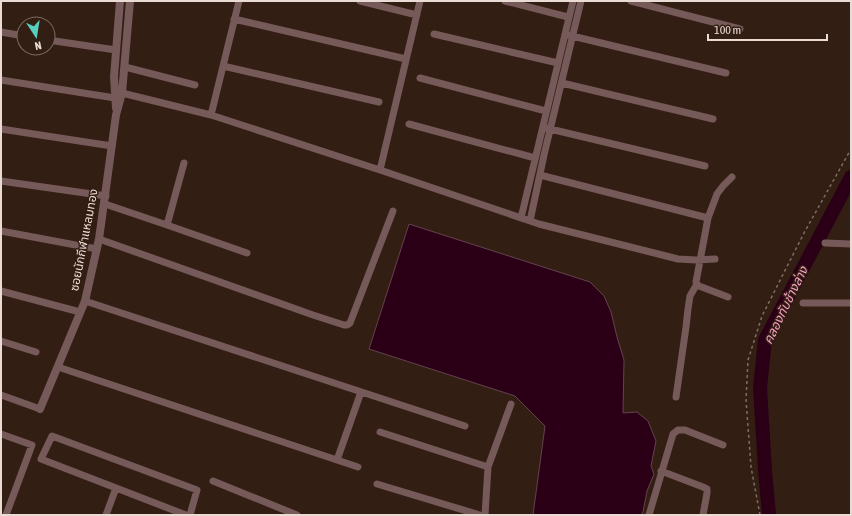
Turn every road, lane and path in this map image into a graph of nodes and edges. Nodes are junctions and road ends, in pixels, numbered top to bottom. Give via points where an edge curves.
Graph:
1 (118, 1) edge
2 (130, 1) edge
3 (239, 1) edge
4 (360, 1) edge
5 (420, 1) edge
6 (505, 1) edge
7 (573, 1) edge
8 (582, 1) edge
9 (631, 1) edge
10 (417, 15) junction
11 (568, 17) junction
12 (234, 19) junction
13 (740, 28) dead end
14 (1, 32) edge
15 (434, 34) dead end
16 (564, 34) junction
17 (16, 35) edge
18 (573, 36) junction
19 (56, 41) edge
20 (116, 50) junction
21 (406, 59) junction
22 (558, 63) junction
23 (223, 66) junction
24 (125, 67) junction
25 (726, 73) dead end
26 (420, 78) dead end
27 (1, 80) edge
28 (562, 83) junction
29 (195, 85) dead end
30 (122, 93) junction
31 (115, 98) junction
32 (379, 102) dead end
33 (546, 111) junction
34 (116, 115) junction
35 (211, 115) junction
36 (713, 119) dead end
37 (409, 124) dead end
38 (542, 127) junction
39 (1, 129) edge
40 (550, 129) junction
41 (112, 146) junction
42 (851, 149) edge
43 (535, 158) junction
44 (184, 163) dead end
45 (705, 166) dead end
46 (380, 170) junction
47 (540, 175) junction
48 (732, 177) dead end
49 (1, 181) edge
50 (105, 200) junction
51 (393, 211) dead end
52 (521, 218) junction
53 (708, 218) junction
54 (530, 221) junction
55 (167, 225) junction
56 (1, 232) edge
57 (99, 239) junction
58 (825, 243) dead end
59 (851, 244) edge
60 (97, 249) junction
61 (247, 253) dead end
62 (715, 259) dead end
63 (700, 260) junction
64 (697, 284) junction
65 (1, 291) edge
66 (728, 297) dead end
67 (85, 301) junction
68 (803, 303) dead end
69 (851, 303) edge
70 (80, 312) junction
71 (1, 341) edge
72 (36, 352) dead end
73 (58, 367) junction
74 (361, 392) junction
75 (1, 395) edge
76 (676, 397) dead end
77 (511, 404) dead end
78 (40, 409) joint
79 (465, 426) dead end
80 (380, 432) dead end
81 (1, 434) edge
82 (723, 445) dead end
83 (337, 460) junction
84 (358, 467) dead end
85 (488, 467) junction
86 (661, 472) junction
87 (213, 481) dead end
88 (377, 484) dead end
89 (116, 488) junction
90 (279, 512) edge
91 (6, 515) edge
92 (106, 515) edge
93 (186, 515) edge
94 (190, 515) edge
95 (297, 515) edge
96 (480, 515) edge
97 (485, 515) edge
98 (649, 515) edge
99 (703, 515) edge
100 (760, 515) edge

1 - 20 street, ซอยนักกีฬาแหลมทอง
2 - 24 street, ซอยนักกีฬาแหลมทอง
3 - 12 street
4 - 10 street
5 - 10 street
6 - 11 street
7 - 11 street
8 - 18 street
9 - 13 street
10 - 21 street
11 - 16 street
12 - 21 street
12 - 23 street
14 - 17 street
15 - 22 street
16 - 18 street
16 - 22 street
18 - 25 street
18 - 28 street
19 - 20 street
20 - 31 street, ซอยนักกีฬาแหลมทอง
21 - 46 street
22 - 33 street
23 - 32 street
23 - 35 street
24 - 29 street
24 - 30 street, ซอยนักกีฬาแหลมทอง
26 - 33 street
27 - 31 street
28 - 36 street
28 - 40 street
30 - 34 street, ซอยนักกีฬาแหลมทอง
30 - 35 street
31 - 34 street, ซอยนักกีฬาแหลมทอง
33 - 38 street
34 - 41 street, ซอยนักกีฬาแหลมทอง
35 - 46 street
37 - 43 street
38 - 40 street
38 - 43 street
39 - 41 street
40 - 45 street
40 - 47 street
41 - 50 street, ซอยนักกีฬาแหลมทอง
42 - 100 path via 826,191 762,316 748,360 746,408 751,467
43 - 52 street
44 - 55 street
46 - 52 street
47 - 53 street
47 - 54 street
48 - 53 street via 717,194
49 - 50 street
50 - 55 street
50 - 57 street, ซอยนักกีฬาแหลมทอง
51 - 57 street via 350,323 347,325
52 - 54 street
53 - 63 street
54 - 63 street via 678,259
55 - 61 street
56 - 60 street
57 - 60 street, ซอยนักกีฬาแหลมทอง
58 - 59 street
60 - 67 street, ซอยนักกีฬาแหลมทอง
62 - 63 street
63 - 64 street
64 - 66 street
64 - 76 street via 690,296
65 - 70 street
67 - 70 street, ซอยนักกีฬาแหลมทอง
67 - 74 street
68 - 69 street
70 - 73 street, ซอยนักกีฬาแหลมทอง
71 - 72 street
73 - 78 street, ซอยนักกีฬาแหลมทอง
73 - 83 street
74 - 79 street
74 - 83 street
75 - 78 street
77 - 85 street
80 - 85 street
81 - 91 street via 32,446
82 - 86 street via 685,430 678,430 673,434
83 - 84 street
85 - 97 street
86 - 98 street
86 - 99 street via 707,489
87 - 90 street
88 - 96 street
89 - 92 street
89 - 93 street
89 - 94 street via 41,460 52,436 197,490
90 - 95 street

